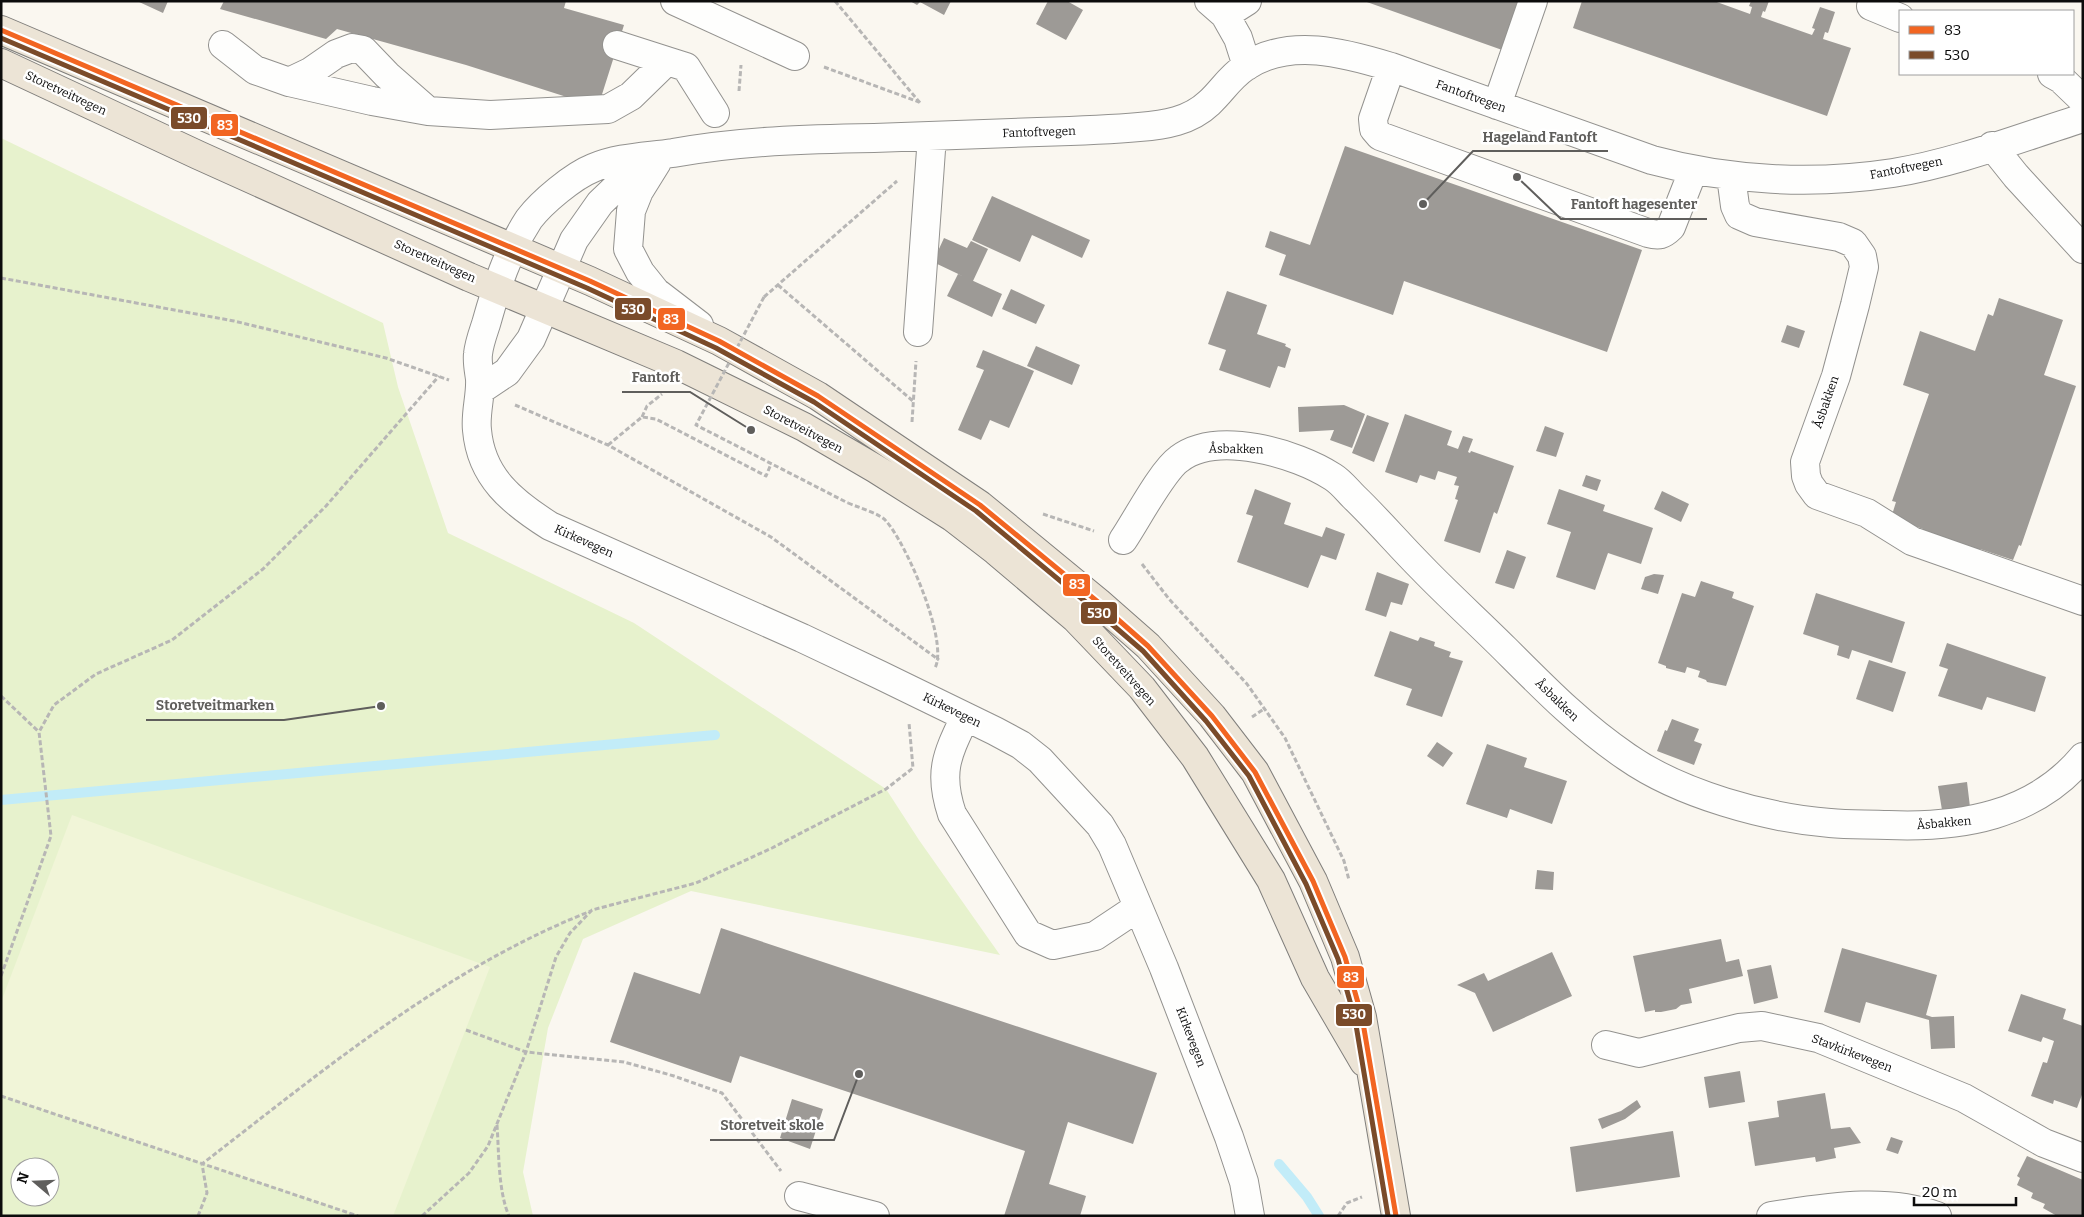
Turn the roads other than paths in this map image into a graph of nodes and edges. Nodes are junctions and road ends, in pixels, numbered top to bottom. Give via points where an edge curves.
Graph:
1 (675, 1) edge
2 (1533, 1) edge
3 (1227, 6) edge
4 (1871, 6) dead end
5 (1899, 18) edge
6 (1, 30) edge
7 (223, 45) dead end
8 (617, 45) dead end
9 (794, 56) road end
10 (667, 61) junction
11 (1, 63) edge
12 (1247, 66) junction
13 (1391, 66) junction
14 (2054, 75) edge
15 (289, 82) junction
16 (2083, 100) edge
17 (1497, 105) junction
18 (428, 111) junction
19 (715, 113) dead end
20 (2083, 118) edge
21 (932, 136) junction
22 (1992, 146) junction
23 (662, 155) junction
24 (1693, 171) junction
25 (1731, 176) junction
26 (513, 248) junction
27 (2083, 250) edge
28 (561, 269) junction
29 (496, 289) junction
30 (544, 309) junction
31 (918, 332) road end
32 (719, 341) junction
33 (480, 390) junction
34 (1123, 540) dead end
35 (2083, 601) edge
36 (965, 717) junction
37 (2083, 757) edge
38 (1138, 908) junction
39 (1606, 1046) dead end
40 (1372, 1076) junction
41 (2083, 1158) edge
42 (799, 1196) road end
43 (875, 1216) edge
44 (1250, 1216) edge
45 (1396, 1216) edge
46 (1771, 1216) edge
47 (1937, 1216) edge

1 - 9 street
2 - 17 street
3 - 12 street
4 - 5 street
6 - 26 main road, Storetveitvegen
7 - 15 street via 254,70
8 - 10 street
10 - 18 street via 631,96 608,109 490,115
10 - 19 street via 686,67
11 - 29 main road, Storetveitvegen
12 - 13 street, Fantoftvegen via 1273,54 1301,50 1356,56
12 - 21 street, Fantoftvegen via 1210,102 1177,122 1140,127
13 - 17 street, Fantoftvegen
13 - 24 street via 1374,119 1374,129 1380,136 1648,233 1664,234 1671,226
14 - 16 street
15 - 18 street
15 - 18 street via 336,54 352,48 363,50
17 - 24 street, Fantoftvegen via 1596,142
20 - 22 street, Fantoftvegen
21 - 23 street, Fantoftvegen via 779,140
21 - 31 street
22 - 25 street, Fantoftvegen via 1894,173 1839,178
22 - 27 street
23 - 26 street, Fantoftvegen via 623,158 591,168 539,208
23 - 28 street, Fantoftvegen via 625,179 600,203 574,240
23 - 32 street via 639,191 631,211 628,249 656,292
24 - 25 street, Fantoftvegen
25 - 35 street, Åsbakken via 1739,215 1755,222 1840,237 1853,243 1862,256 1864,267 1853,314 1836,376 1806,462 1806,476 1817,495 1867,513 1912,541
26 - 28 main road, Storetveitvegen
26 - 29 street, Kirkevegen
28 - 30 street
28 - 32 main road, Storetveitvegen
29 - 30 main road, Storetveitvegen
29 - 33 street, Kirkevegen via 478,354
30 - 33 street via 531,339 506,372
30 - 40 main road, Storetveitvegen via 676,364 804,427 868,464 952,517 1075,618 1142,688 1195,757 1271,880 1315,978
32 - 40 main road, Storetveitvegen via 818,396 980,505 1098,602 1178,677 1255,772 1313,881 1345,957 1362,1017
33 - 36 street, Kirkevegen via 476,427 480,453 489,472 506,494 526,511 550,526 802,638
34 - 37 street, Åsbakken via 1178,459 1198,449 1229,446 1258,447 1282,453 1334,478 1592,733 1630,760 1667,780 1716,799 1766,812 1828,823 1916,826 1980,820 2010,809 2054,784
36 - 38 street, Kirkevegen via 1021,745 1040,760 1100,826 1112,845
36 - 38 street via 950,747 945,794 952,814 1028,934 1052,945 1095,936
38 - 44 street, Kirkevegen via 1229,1137 1244,1182
39 - 41 street, Stavkirkevegen via 1639,1053 1739,1028 1762,1026 1818,1038 1964,1098 2044,1143
40 - 45 main road, Storetveitvegen
42 - 43 street
46 - 47 street via 1856,1205 1923,1211

